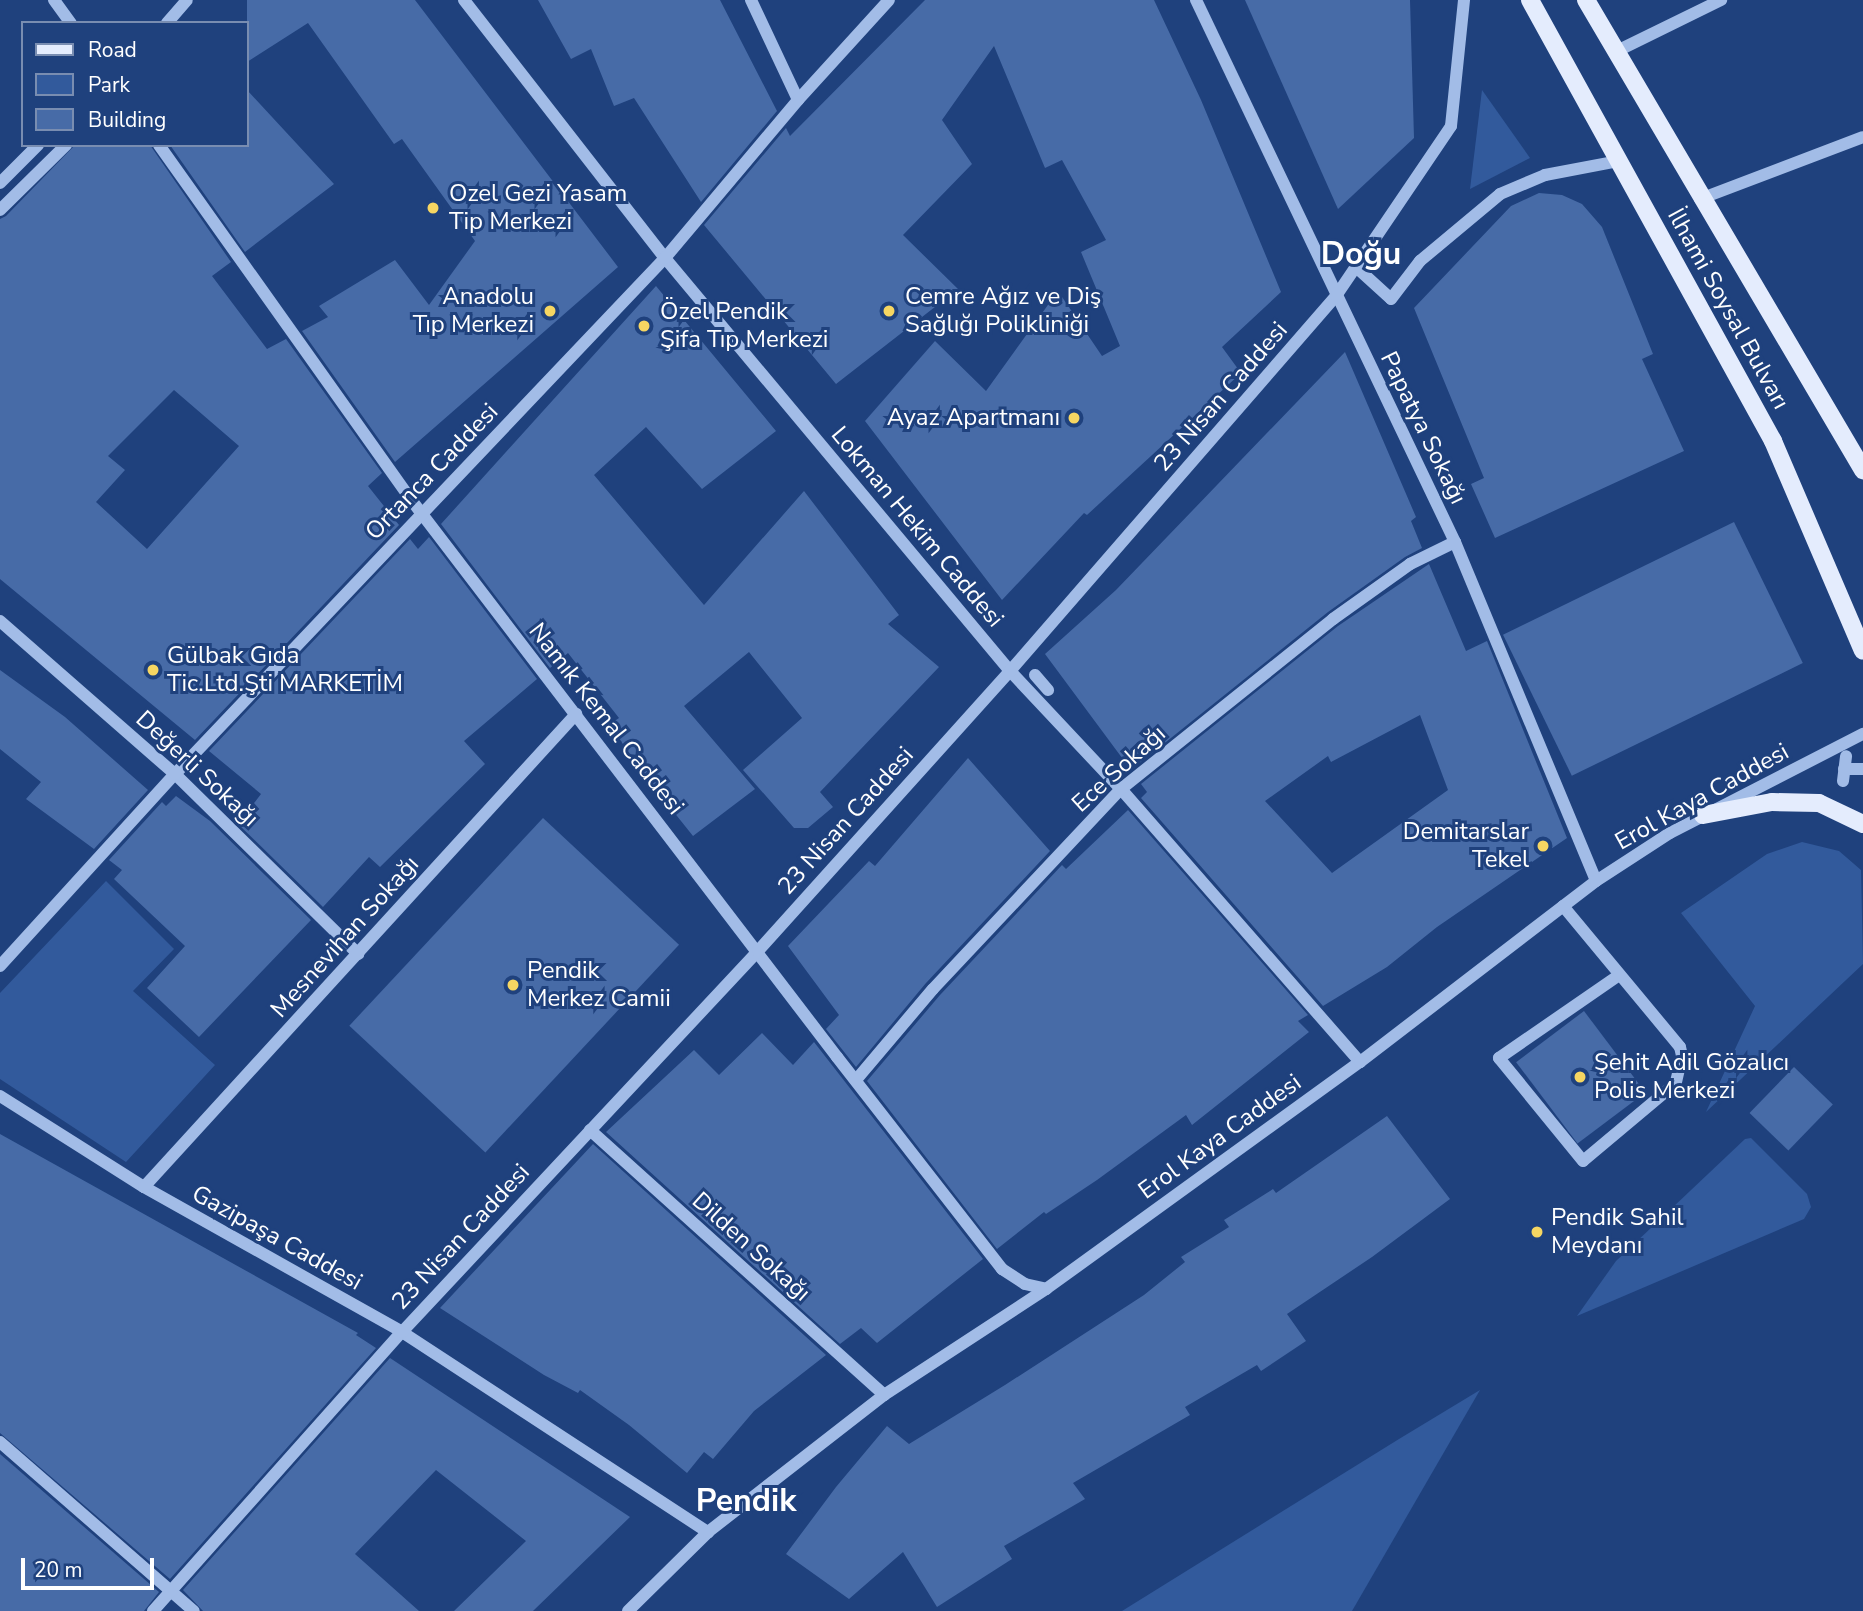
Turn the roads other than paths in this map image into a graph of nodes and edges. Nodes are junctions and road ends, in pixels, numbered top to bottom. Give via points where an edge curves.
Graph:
1 (54, 0) edge
2 (187, 0) edge
3 (464, 0) edge
4 (751, 0) edge
5 (889, 0) edge
6 (1196, 0) edge
7 (1464, 0) edge
8 (1530, 0) edge
9 (1586, 0) edge
10 (1721, 0) edge
11 (70, 21) edge
12 (169, 21) edge
13 (1616, 51) junction
14 (798, 100) junction
15 (1863, 137) edge
16 (36, 147) edge
17 (64, 147) edge
18 (160, 147) edge
19 (1613, 162) dead end
20 (0, 183) edge
21 (1700, 199) junction
22 (0, 210) edge
23 (665, 258) junction
24 (1356, 267) junction
25 (1336, 296) junction
26 (1863, 470) edge
27 (421, 513) junction
28 (1455, 542) junction
29 (0, 621) edge
30 (1863, 651) edge
31 (1010, 671) junction
32 (1035, 675) dead end
33 (1048, 690) dead end
34 (576, 714) junction
35 (1863, 734) edge
36 (1844, 769) dead end
37 (1863, 769) edge
38 (175, 774) junction
39 (1121, 789) junction
40 (1703, 815) junction
41 (1863, 824) edge
42 (1596, 881) junction
43 (1563, 906) junction
44 (758, 950) junction
45 (358, 954) junction
46 (0, 966) edge
47 (1618, 976) junction
48 (1360, 1062) junction
49 (856, 1080) junction
50 (0, 1096) edge
51 (590, 1129) junction
52 (144, 1187) junction
53 (1046, 1289) junction
54 (402, 1332) junction
55 (884, 1395) junction
56 (0, 1442) edge
57 (708, 1532) junction
58 (172, 1591) junction
59 (153, 1611) edge
60 (194, 1611) edge
61 (628, 1611) edge

1 - 11 street
2 - 12 street
3 - 23 street, Lokman Hekim Caddesi
4 - 14 street
5 - 14 street, Ortanca Caddesi
6 - 25 street, Papatya Sokağı
7 - 24 street, 23 Nisan Caddesi via 1451,126
8 - 30 main road, İlhami Soysal Bulvarı via 1773,441
9 - 13 main road, İlhami Soysal Bulvarı
10 - 13 street
13 - 21 main road, İlhami Soysal Bulvarı
14 - 23 street, Ortanca Caddesi
15 - 21 street
16 - 20 street
17 - 22 street
18 - 27 street, Namık Kemal Caddesi
19 - 24 street via 1545,175 1500,194 1420,261 1391,299
21 - 26 main road, İlhami Soysal Bulvarı
23 - 27 street, Ortanca Caddesi
23 - 31 street, Lokman Hekim Caddesi
24 - 25 street, 23 Nisan Caddesi
25 - 28 street, Papatya Sokağı
25 - 31 street, 23 Nisan Caddesi
27 - 34 street, Namık Kemal Caddesi
27 - 38 street, Ortanca Caddesi
28 - 39 street, Ece Sokağı via 1410,564 1333,620
28 - 42 street, Papatya Sokağı
29 - 38 street, Değerli Sokağı
31 - 39 street, Lokman Hekim Caddesi
31 - 44 street, 23 Nisan Caddesi
32 - 33 street
34 - 44 street, Namık Kemal Caddesi
34 - 45 street, Mesnevihan Sokağı
35 - 40 street, Erol Kaya Caddesi
36 - 37 street
38 - 45 street, Değerli Sokağı
38 - 46 street, Ortanca Caddesi
39 - 48 street, Lokman Hekim Caddesi
39 - 49 street, Ece Sokağı via 933,989
40 - 41 main road via 1772,802 1819,803
40 - 42 street, Erol Kaya Caddesi
42 - 43 street, Erol Kaya Caddesi
43 - 47 street
43 - 48 street, Erol Kaya Caddesi
44 - 49 street, Namık Kemal Caddesi
44 - 51 street, 23 Nisan Caddesi
45 - 52 street, Mesnevihan Sokağı
47 - 47 street via 1499,1058 1583,1161 1676,1083 1683,1065 1680,1047
48 - 53 street, Erol Kaya Caddesi
49 - 53 street, Namık Kemal Caddesi via 1002,1269 1025,1284
50 - 52 street, Gazipaşa Caddesi
51 - 54 street, 23 Nisan Caddesi
51 - 55 street, Dilden Sokağı
52 - 54 street, Gazipaşa Caddesi
53 - 55 street, Erol Kaya Caddesi
54 - 57 street, Gazipaşa Caddesi
54 - 58 street, 23 Nisan Caddesi
55 - 57 street, Erol Kaya Caddesi
56 - 58 street
57 - 61 street, Erol Kaya Caddesi
58 - 59 street, 23 Nisan Caddesi
58 - 60 street

